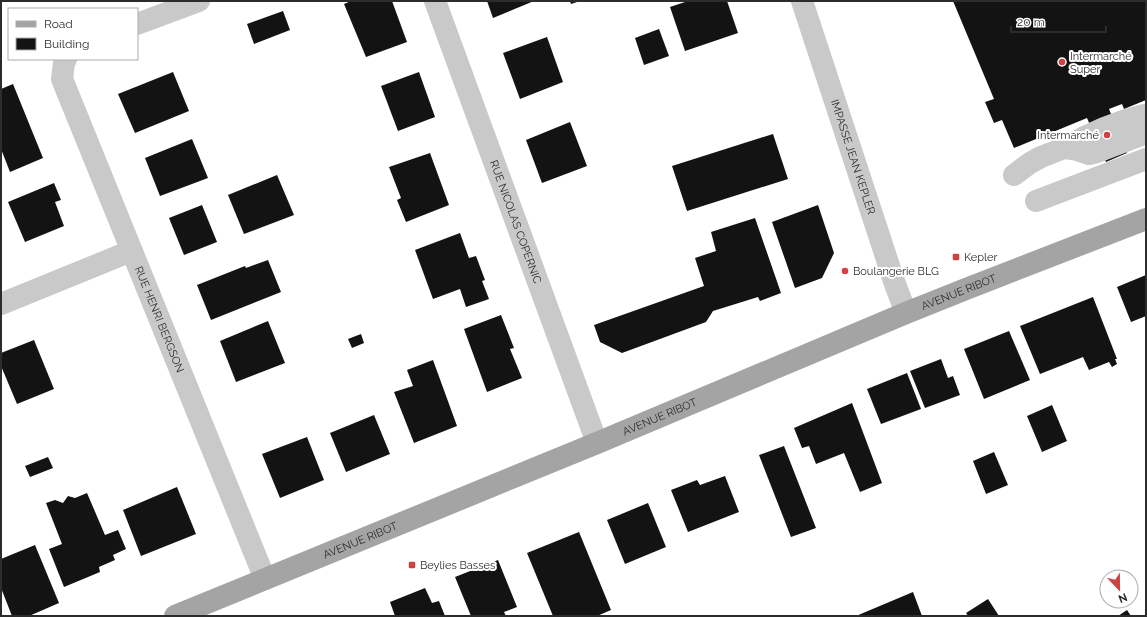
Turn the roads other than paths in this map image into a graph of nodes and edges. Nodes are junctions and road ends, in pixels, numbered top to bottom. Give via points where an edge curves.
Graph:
1 (200, 1) edge
2 (435, 1) edge
3 (802, 1) edge
4 (138, 24) edge
5 (65, 60) edge
6 (1146, 116) edge
7 (1146, 133) edge
8 (1064, 148) junction
9 (1146, 159) edge
10 (1014, 175) dead end
11 (1036, 201) dead end
12 (1146, 219) edge
13 (132, 251) junction
14 (1, 304) edge
15 (906, 313) junction
16 (597, 443) junction
17 (265, 579) junction
18 (174, 616) edge

1 - 4 street
2 - 16 street, RUE NICOLAS COPERNIC
3 - 15 street, IMPASSE JEAN KEPLER
5 - 13 street, RUE HENRI BERGSON via 62,79
6 - 8 street via 1125,120 1089,134
7 - 8 street via 1089,154
8 - 10 street via 1041,157
9 - 11 street
12 - 15 main road, AVENUE RIBOT
13 - 14 street
13 - 17 street, RUE HENRI BERGSON
15 - 16 main road, AVENUE RIBOT
16 - 17 main road, AVENUE RIBOT
17 - 18 main road, AVENUE RIBOT

